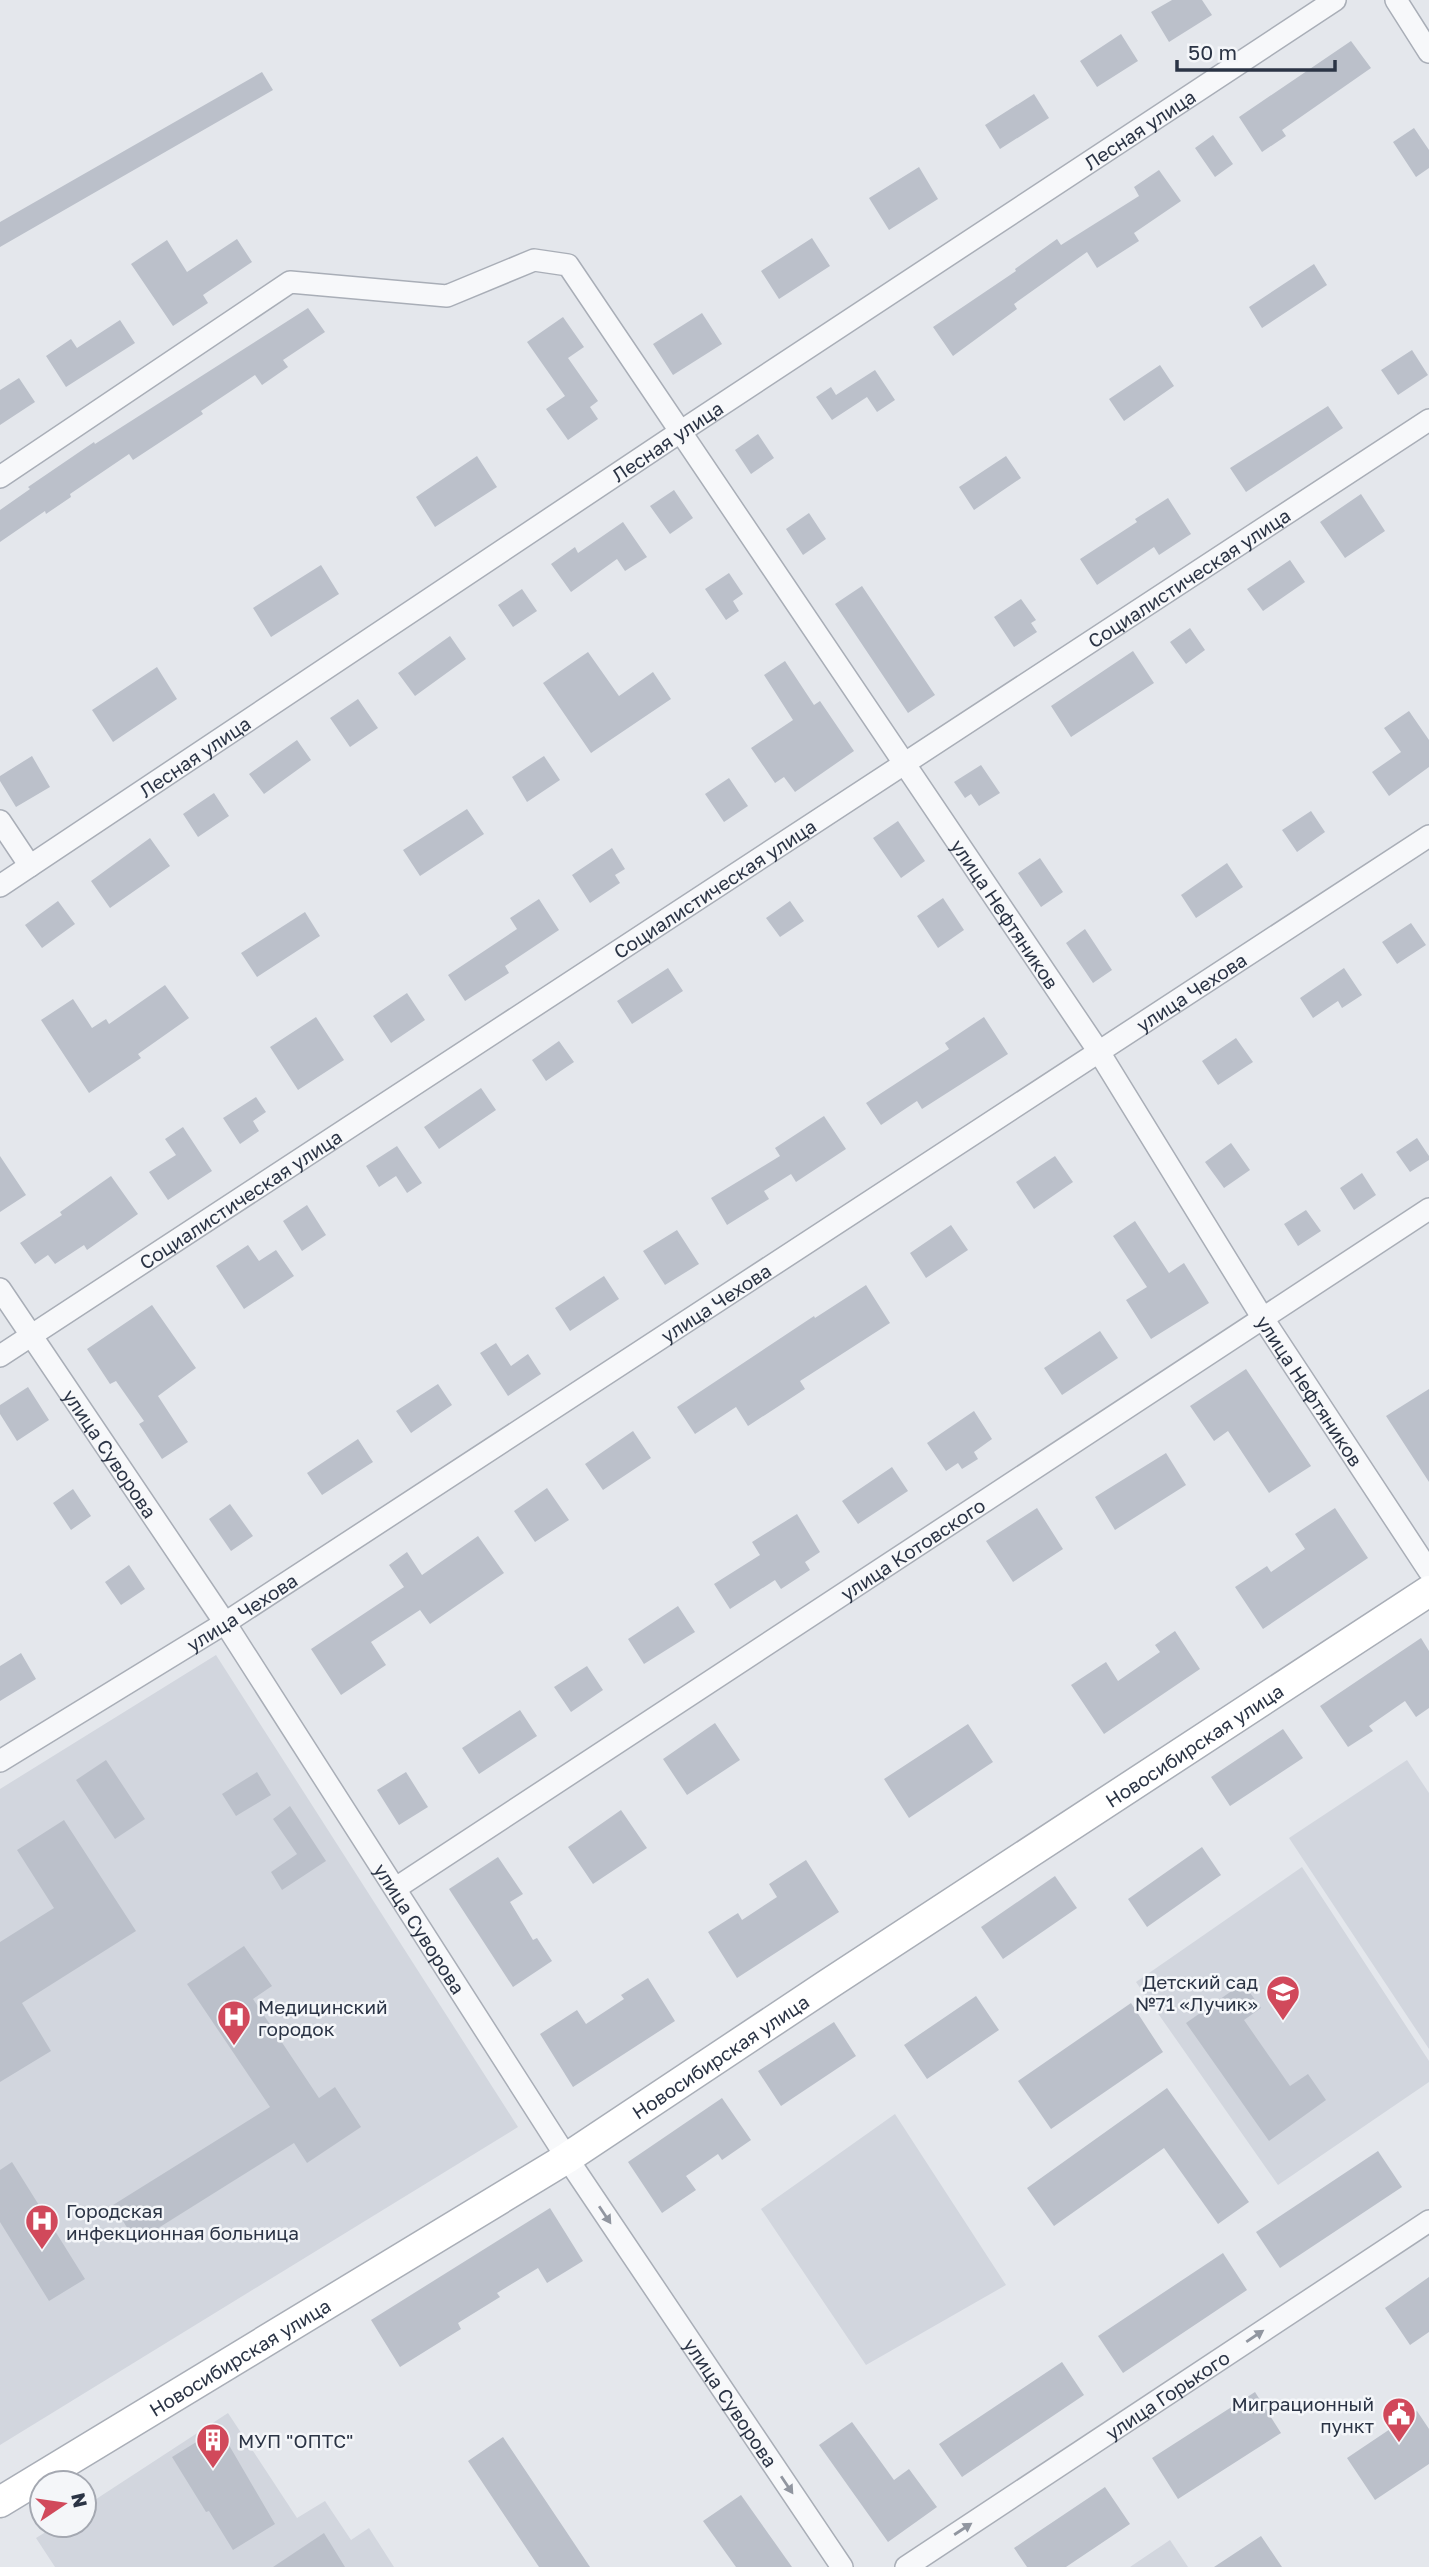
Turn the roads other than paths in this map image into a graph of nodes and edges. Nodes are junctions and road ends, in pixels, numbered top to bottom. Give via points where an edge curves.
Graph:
1 (1335, 0) edge
2 (1396, 0) edge
3 (1429, 52) edge
4 (1429, 419) edge
5 (680, 432) junction
6 (0, 477) edge
7 (904, 764) junction
8 (0, 821) edge
9 (1429, 836) edge
10 (30, 866) junction
11 (0, 886) edge
12 (1098, 1052) junction
13 (1429, 1209) edge
14 (0, 1289) edge
15 (1262, 1317) junction
16 (32, 1336) junction
17 (0, 1356) edge
18 (1429, 1571) edge
19 (1429, 1591) edge
20 (225, 1623) junction
21 (0, 1761) edge
22 (396, 1888) junction
23 (567, 2158) junction
24 (1429, 2221) edge
25 (0, 2502) edge
26 (842, 2567) edge
27 (906, 2567) edge

1 - 5 street, Лесная улица
2 - 3 street
4 - 7 street, Социалистическая улица
5 - 6 street, улица Нефтяников via 568,265 534,260 447,296 290,282
5 - 7 street, улица Нефтяников
5 - 10 street, Лесная улица
7 - 12 street, улица Нефтяников
7 - 16 street, Социалистическая улица
8 - 10 street
9 - 12 street, улица Чехова
10 - 11 street, Лесная улица
12 - 15 street, улица Нефтяников
12 - 20 street, улица Чехова
13 - 15 street, улица Котовского
14 - 16 street, улица Суворова
15 - 18 street, улица Нефтяников
15 - 22 street, улица Котовского
16 - 17 street, Социалистическая улица
16 - 20 street, улица Суворова
19 - 23 main road, Новосибирская улица
20 - 21 street, улица Чехова
20 - 22 street, улица Суворова
22 - 23 street, улица Суворова
23 - 25 main road, Новосибирская улица
23 -> 26 street, улица Суворова
27 -> 24 street, улица Горького

